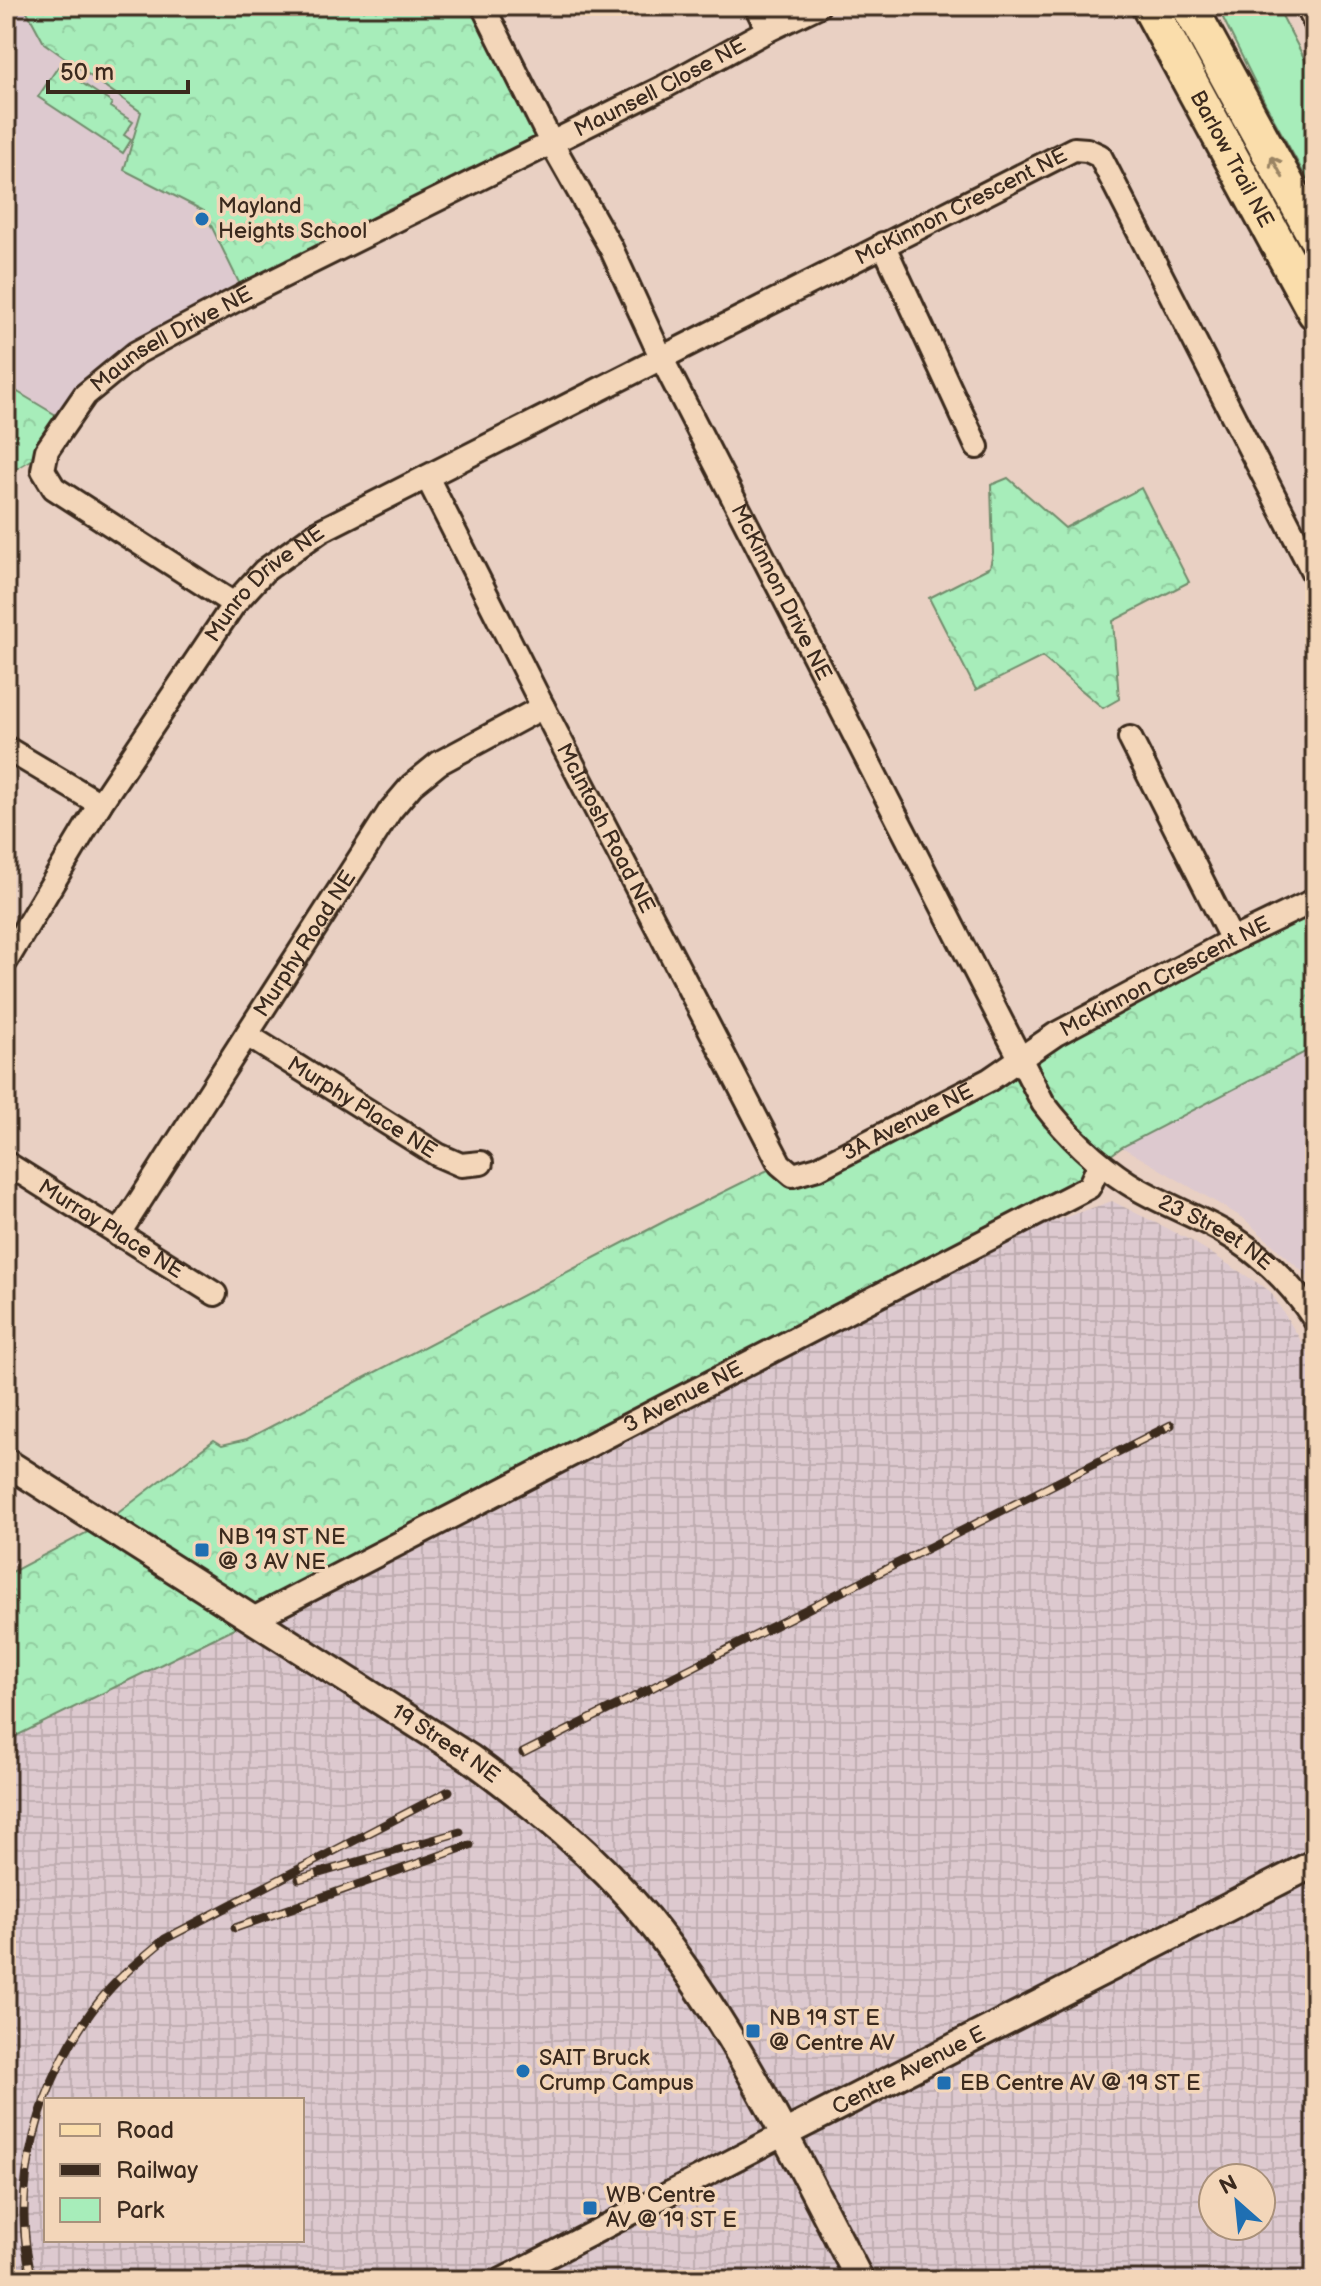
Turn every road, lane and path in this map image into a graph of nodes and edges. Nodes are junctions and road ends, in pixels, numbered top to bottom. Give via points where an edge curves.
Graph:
1 (483, 6) edge
2 (756, 6) edge
3 (818, 6) edge
4 (1149, 6) edge
5 (1189, 6) edge
6 (1307, 6) edge
7 (1315, 22) edge
8 (768, 30) junction
9 (551, 142) junction
10 (1315, 236) edge
11 (883, 244) junction
12 (1315, 312) edge
13 (661, 357) junction
14 (977, 447) dead end
15 (427, 477) junction
16 (1315, 576) edge
17 (234, 604) junction
18 (543, 707) junction
19 (1130, 738) dead end
20 (6, 748) edge
21 (100, 804) junction
22 (1315, 900) edge
23 (1232, 940) junction
24 (6, 961) edge
25 (247, 1035) junction
26 (1019, 1058) junction
27 (6, 1163) edge
28 (481, 1163) dead end
29 (1100, 1163) junction
30 (793, 1175) joint
31 (118, 1235) junction
32 (215, 1294) dead end
33 (1315, 1320) edge
34 (6, 1462) edge
35 (253, 1619) junction
36 (1315, 1863) edge
37 (784, 2134) junction
38 (502, 2280) edge
39 (860, 2280) edge

1 - 9 street, McKinnon Drive NE
2 - 8 street, Maunsell Close NE
3 - 8 street, Maunsell Close NE
4 - 12 main road, Barlow Trail NE
10 -> 5 main road, Barlow Trail NE
6 - 7 street
8 - 9 street, Maunsell Close NE
9 - 13 street, McKinnon Drive NE via 611,248
9 - 17 street, Maunsell Drive NE via 136,353 85,395 47,450 43,470 54,488
11 - 13 street, McKinnon Crescent NE
11 - 14 street
11 - 16 street, McKinnon Crescent NE via 1074,149 1100,156
13 - 15 street, Munro Drive NE
13 - 26 street, McKinnon Drive NE
15 - 17 street, Munro Drive NE via 320,531 264,571
15 - 18 street, McIntosh Road NE
17 - 21 street, Munro Drive NE
18 - 25 street, Murphy Road NE via 439,763 412,785 390,811
18 - 30 street, McIntosh Road NE via 780,1164
19 - 23 street
20 - 21 street
21 - 24 street, Munro Drive NE
22 - 23 street, McKinnon Crescent NE
23 - 26 street, McKinnon Crescent NE
25 - 28 street, Murphy Place NE via 438,1155 461,1165
25 - 31 street, Murphy Road NE
26 - 29 street, McKinnon Drive NE via 1059,1124
26 - 30 street, 3A Avenue NE via 989,1080 818,1168
27 - 31 street, Murray Place NE
29 - 33 street, 23 Street NE via 1130,1185 1252,1250 1279,1272
29 - 35 street, 3 Avenue NE via 1089,1187
31 - 32 street, Murray Place NE
34 - 35 street, 19 Street NE
35 - 37 street, 19 Street NE via 470,1758 577,1844 645,1915 689,1973
36 - 37 street, Centre Avenue E
37 - 38 street, Centre Avenue E
37 - 39 street, 19 Street NE

